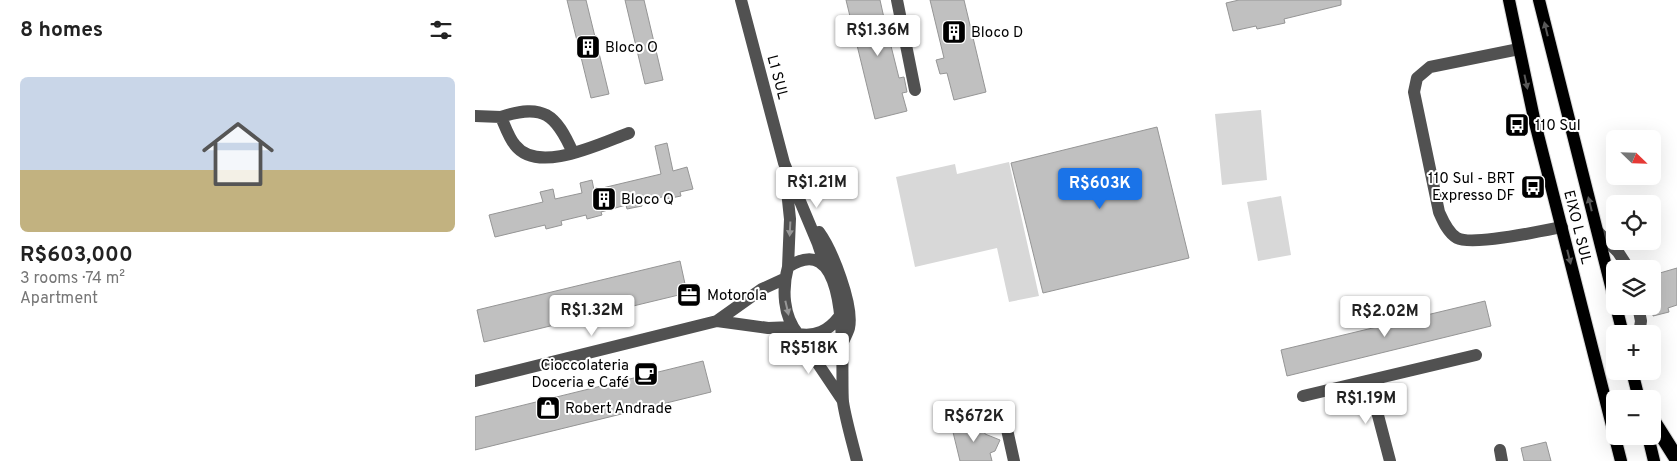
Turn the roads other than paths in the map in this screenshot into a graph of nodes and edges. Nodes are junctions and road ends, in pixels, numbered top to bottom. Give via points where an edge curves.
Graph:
1 (741, 0) edge
2 (897, 0) edge
3 (1509, 0) edge
4 (1539, 0) edge
5 (1519, 49) junction
6 (915, 90) dead end
7 (475, 116) edge
8 (501, 117) junction
9 (629, 133) dead end
10 (573, 153) junction
11 (784, 163) junction
12 (800, 203) junction
13 (1561, 228) junction
14 (1598, 232) junction
15 (1623, 260) edge
16 (825, 265) junction
17 (1606, 265) edge
18 (786, 273) junction
19 (839, 317) junction
20 (717, 320) junction
21 (795, 331) junction
22 (843, 344) junction
23 (1476, 355) dead end
24 (475, 381) edge
25 (1369, 381) junction
26 (1303, 396) dead end
27 (843, 401) junction
28 (1006, 425) dead end
29 (1661, 434) edge
30 (1651, 445) edge
31 (1655, 458) edge
32 (1677, 459) edge
33 (857, 461) edge
34 (1015, 461) edge
35 (1390, 461) edge
36 (1621, 461) edge

1 - 11 street, L1 SUL
2 - 6 street
3 - 5 main road, EIXO L SUL
14 -> 4 main road, EIXO L SUL
5 -> 13 main road, EIXO L SUL
5 - 13 street via 1430,67 1417,78 1414,92 1439,212 1457,238 1472,241
7 - 8 street
8 - 10 street via 515,146 529,156 542,159
8 - 10 street via 522,110 537,110 552,117
9 - 10 street
11 - 12 street, L1 SUL
11 -> 18 street, L1 SUL via 791,219
12 - 16 street, L1 SUL
12 - 22 street via 827,242 845,288 850,326
13 -> 36 main road, EIXO L SUL
14 - 15 street
14 - 17 main road, EIXO L SUL
16 - 18 street via 806,260
16 - 19 street via 833,278
18 - 20 street
18 -> 21 street via 786,308
19 - 21 street via 821,333 810,336
19 - 22 street
20 - 21 street
20 - 24 street
21 - 27 street
22 - 27 street
23 - 25 street
25 - 26 street
25 - 35 street
27 - 33 street
28 - 34 street
29 - 32 highway
30 - 31 main road

